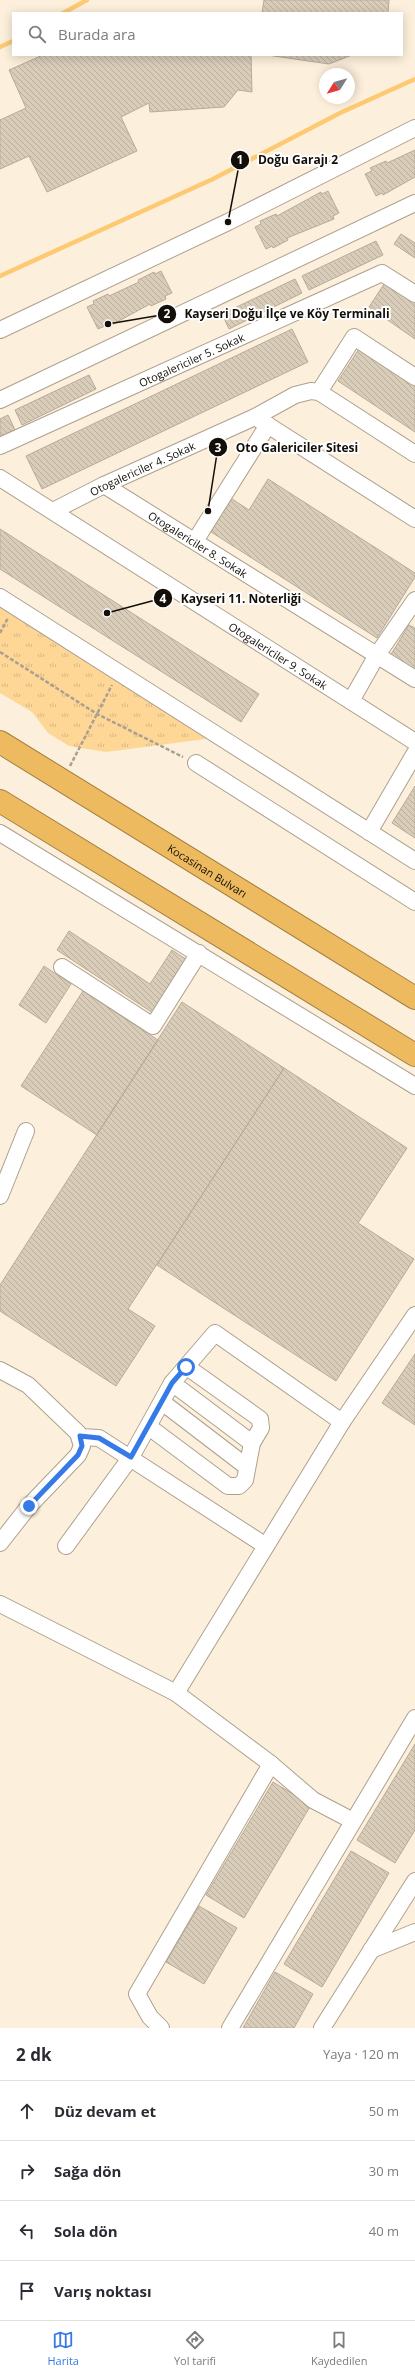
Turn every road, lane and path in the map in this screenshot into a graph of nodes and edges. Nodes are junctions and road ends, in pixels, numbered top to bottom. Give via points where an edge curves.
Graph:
1 (415, 128) edge
2 (415, 203) edge
3 (415, 294) edge
4 (0, 330) edge
5 (415, 378) edge
6 (319, 392) junction
7 (0, 400) edge
8 (261, 421) junction
9 (0, 446) edge
10 (415, 454) edge
11 (0, 478) edge
12 (104, 485) junction
13 (53, 511) junction
14 (415, 519) edge
15 (195, 541) junction
16 (0, 597) edge
17 (415, 600) edge
18 (0, 652) edge
19 (377, 655) junction
20 (118, 672) junction
21 (415, 679) edge
22 (351, 701) junction
23 (97, 714) junction
24 (0, 742) edge
25 (415, 742) edge
26 (415, 753) edge
27 (196, 763) joint
28 (62, 781) junction
29 (0, 801) edge
30 (0, 832) edge
31 (369, 832) junction
32 (415, 861) edge
33 (415, 902) edge
34 (199, 953) junction
35 (62, 968) dead end
36 (415, 998) edge
37 (415, 1054) edge
38 (415, 1086) edge
39 (26, 1131) dead end
40 (0, 1196) edge
41 (415, 1315) edge
42 (186, 1367) junction
43 (0, 1370) edge
44 (172, 1383) junction
45 (162, 1402) junction
46 (342, 1422) junction
47 (150, 1427) junction
48 (80, 1436) junction
49 (252, 1443) junction
50 (131, 1457) junction
51 (247, 1467) junction
52 (0, 1543) edge
53 (66, 1546) dead end
54 (266, 1546) junction
55 (0, 1604) edge
56 (176, 1693) junction
57 (415, 1719) edge
58 (271, 1764) junction
59 (353, 1821) junction
60 (415, 1881) edge
61 (415, 1932) edge
62 (371, 1950) junction
63 (161, 2028) edge
64 (230, 2028) edge
65 (322, 2028) edge

1 - 4 street via 228,222
2 - 7 street
3 - 9 street, Otogalericiler 5. Sokak via 382,272
5 - 6 street via 354,337
6 - 8 street, Otogalericiler 4. Sokak via 295,395
6 - 10 street
8 - 12 street, Otogalericiler 4. Sokak
8 - 14 street
8 - 15 street
11 - 13 street, Otogalericiler 9. Sokak
12 - 13 street, Otogalericiler 4. Sokak
12 - 15 street, Otogalericiler 8. Sokak
13 - 22 street, Otogalericiler 9. Sokak
15 - 19 street, Otogalericiler 8. Sokak
16 - 20 street
17 - 19 street
18 - 23 path
19 - 21 street, Otogalericiler 8. Sokak
19 - 22 street
20 - 23 path
20 - 31 street
22 - 25 street, Otogalericiler 9. Sokak
23 - 27 path
23 - 28 path
24 - 28 highway, Kocasinan Bulvarı
26 - 31 street
27 - 33 street
28 - 36 highway, Kocasinan Bulvarı
29 - 37 highway
30 - 34 street
31 - 32 street
34 - 35 street via 153,1026
34 - 38 street
39 - 40 street
41 - 46 street
42 - 44 street
42 - 46 street via 215,1333
42 - 49 street via 260,1419 261,1428
43 - 48 street via 28,1385
44 - 45 street
44 - 49 street
45 - 47 street
45 - 51 street
46 - 54 street
47 - 50 street
47 - 51 street via 228,1486 238,1486 245,1480
48 - 50 street via 99,1438
48 - 52 street via 82,1446 78,1455 29,1506
49 - 51 street
50 - 53 street
50 - 54 street
54 - 56 street
55 - 56 street
56 - 58 street
57 - 59 street
58 - 59 street via 313,1800
58 - 63 street via 137,1994 150,2018
59 - 64 street
60 - 62 street
61 - 62 street
62 - 65 street

